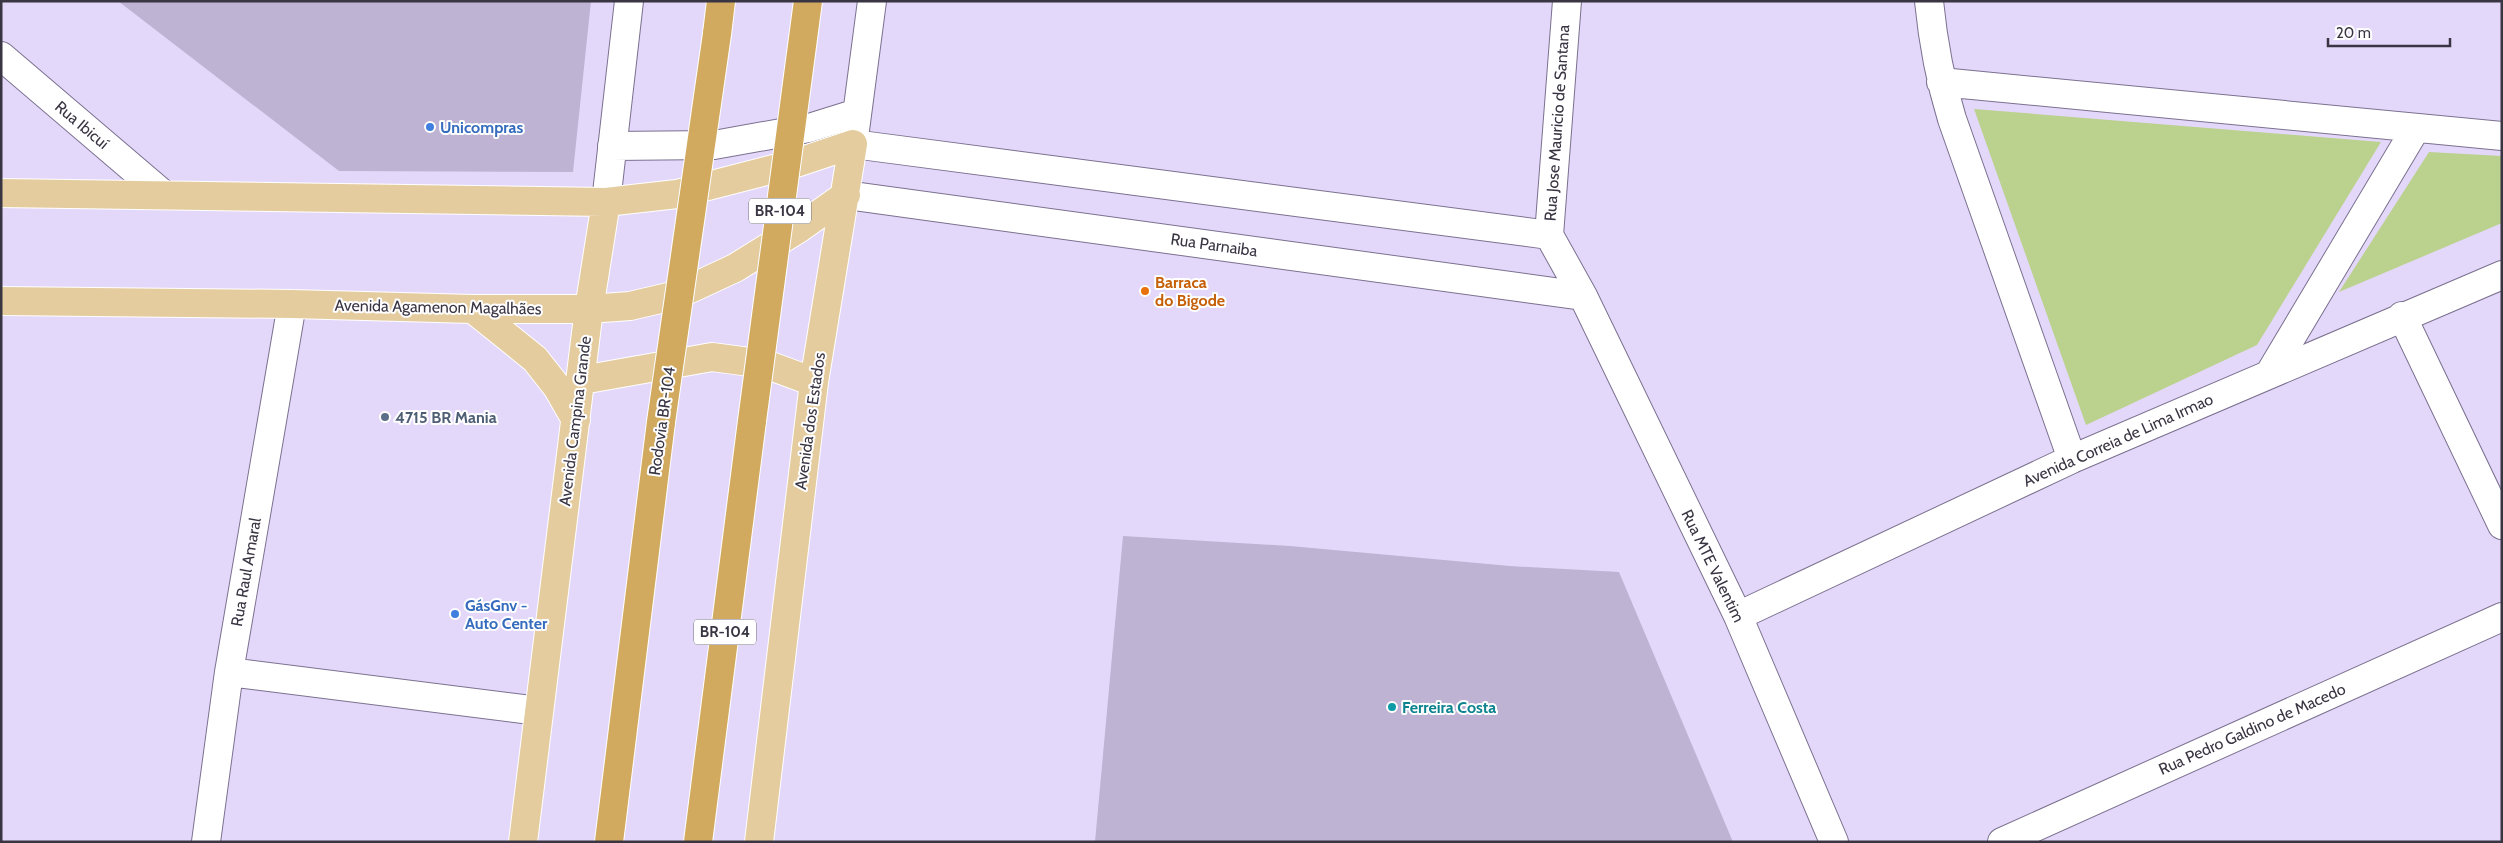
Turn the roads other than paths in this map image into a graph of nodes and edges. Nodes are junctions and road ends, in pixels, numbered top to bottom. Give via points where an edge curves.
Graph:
1 (629, 1) edge
2 (721, 1) edge
3 (808, 1) edge
4 (872, 1) edge
5 (1566, 1) edge
6 (1929, 1) edge
7 (1, 56) edge
8 (1941, 82) junction
9 (857, 112) junction
10 (2416, 128) junction
11 (2502, 136) edge
12 (853, 144) junction
13 (612, 146) junction
14 (1, 194) edge
15 (164, 194) junction
16 (846, 195) junction
17 (606, 202) junction
18 (1549, 235) junction
19 (2502, 275) edge
20 (1582, 296) junction
21 (1, 301) edge
22 (292, 304) junction
23 (473, 309) junction
24 (589, 309) junction
25 (2402, 316) junction
26 (2270, 373) junction
27 (582, 380) junction
28 (814, 382) junction
29 (576, 420) junction
30 (2072, 459) junction
31 (2502, 525) edge
32 (1738, 616) junction
33 (2502, 617) edge
34 (229, 672) junction
35 (538, 710) junction
36 (206, 842) edge
37 (523, 842) edge
38 (608, 842) edge
39 (698, 842) edge
40 (758, 842) edge
41 (1834, 842) edge
42 (2002, 842) edge

1 - 13 street, Avenida Campina Grande
2 - 38 highway, Rodovia BR-104, bridge via 661,422
3 - 39 highway, BR-104, bridge
4 - 9 street, Avenida dos Estados
5 - 18 street, Rua Jose Mauricio de Santana
6 - 8 street
7 - 15 street, Rua Ibicuí
8 - 10 street
8 - 30 street
9 - 12 street, Avenida dos Estados
9 - 13 street via 808,128 714,144
10 - 11 street
10 - 26 street
12 - 16 main road, Avenida dos Estados
12 - 17 main road via 793,164 677,194
12 - 18 street
13 - 17 street, Avenida Campina Grande
14 - 15 main road
15 - 17 main road
16 - 20 street, Rua Parnaiba
16 - 24 main road, Avenida Agamenon Magalhães via 735,268 677,295 630,306
16 - 28 main road, Avenida dos Estados
17 - 24 main road, Avenida Campina Grande
18 - 20 street, Rua Jose Mauricio de Santana
19 - 25 street, Avenida Correia de Lima Irmao
20 - 32 street, Rua MTE Valentim
21 - 22 main road, Avenida Agamenon Magalhães
22 - 23 main road, Avenida Agamenon Magalhães
22 - 34 street, Rua Raul Amaral
23 - 24 main road, Avenida Agamenon Magalhães
23 - 29 main road via 534,360 557,387
24 - 27 main road, Avenida Campina Grande
25 - 26 street, Avenida Correia de Lima Irmao
25 - 31 street
26 - 30 street, Avenida Correia de Lima Irmao
27 - 28 main road via 712,357 765,364
27 - 29 main road, Avenida Campina Grande
28 - 40 main road, Avenida dos Estados
29 - 35 main road, Avenida Campina Grande
30 - 32 street, Avenida Correia de Lima Irmao
32 - 41 street, Rua MTE Valentim
33 - 42 street, Rua Pedro Galdino de Macedo
34 - 35 street
34 - 36 street, Rua Raul Amaral
35 - 37 main road, Avenida Campina Grande

